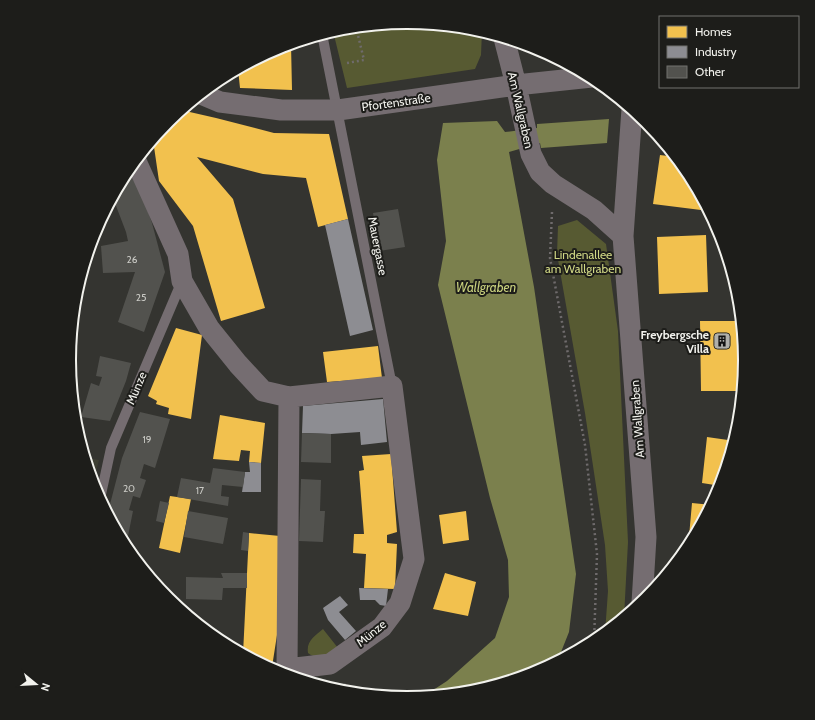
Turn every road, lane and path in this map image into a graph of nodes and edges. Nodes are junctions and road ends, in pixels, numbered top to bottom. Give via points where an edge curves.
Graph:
1 (357, 33) edge
2 (323, 40) edge
3 (506, 44) edge
4 (329, 67) junction
5 (581, 78) edge
6 (516, 85) junction
7 (207, 96) edge
8 (338, 110) junction
9 (631, 115) edge
10 (139, 167) edge
11 (553, 184) junction
12 (623, 236) junction
13 (182, 281) junction
14 (392, 386) junction
15 (288, 397) junction
16 (102, 488) edge
17 (643, 593) edge
18 (594, 633) edge
19 (284, 667) edge
20 (292, 670) edge

1 - 4 path via 364,60
2 - 4 lane, Mauergasse
3 - 6 street, Am Wallgraben
4 - 8 lane, Mauergasse
5 - 6 street, Pfortenstraße
6 - 8 street, Pfortenstraße
6 - 11 street, Am Wallgraben via 532,154 540,172
7 - 8 street, Pfortenstraße via 220,102 281,110
8 - 14 lane, Mauergasse
9 - 12 street, Am Wallgraben
10 - 13 street via 178,254
11 - 12 street, Am Wallgraben via 594,210
11 - 18 path via 550,258 585,445 597,554
12 - 17 street, Am Wallgraben via 646,537
13 - 15 street via 209,328 238,364 264,391
13 - 16 lane, Münze via 111,448
14 - 15 street
14 - 20 street, Münze via 414,559 400,604 382,627 330,664
15 - 19 street, Münze

